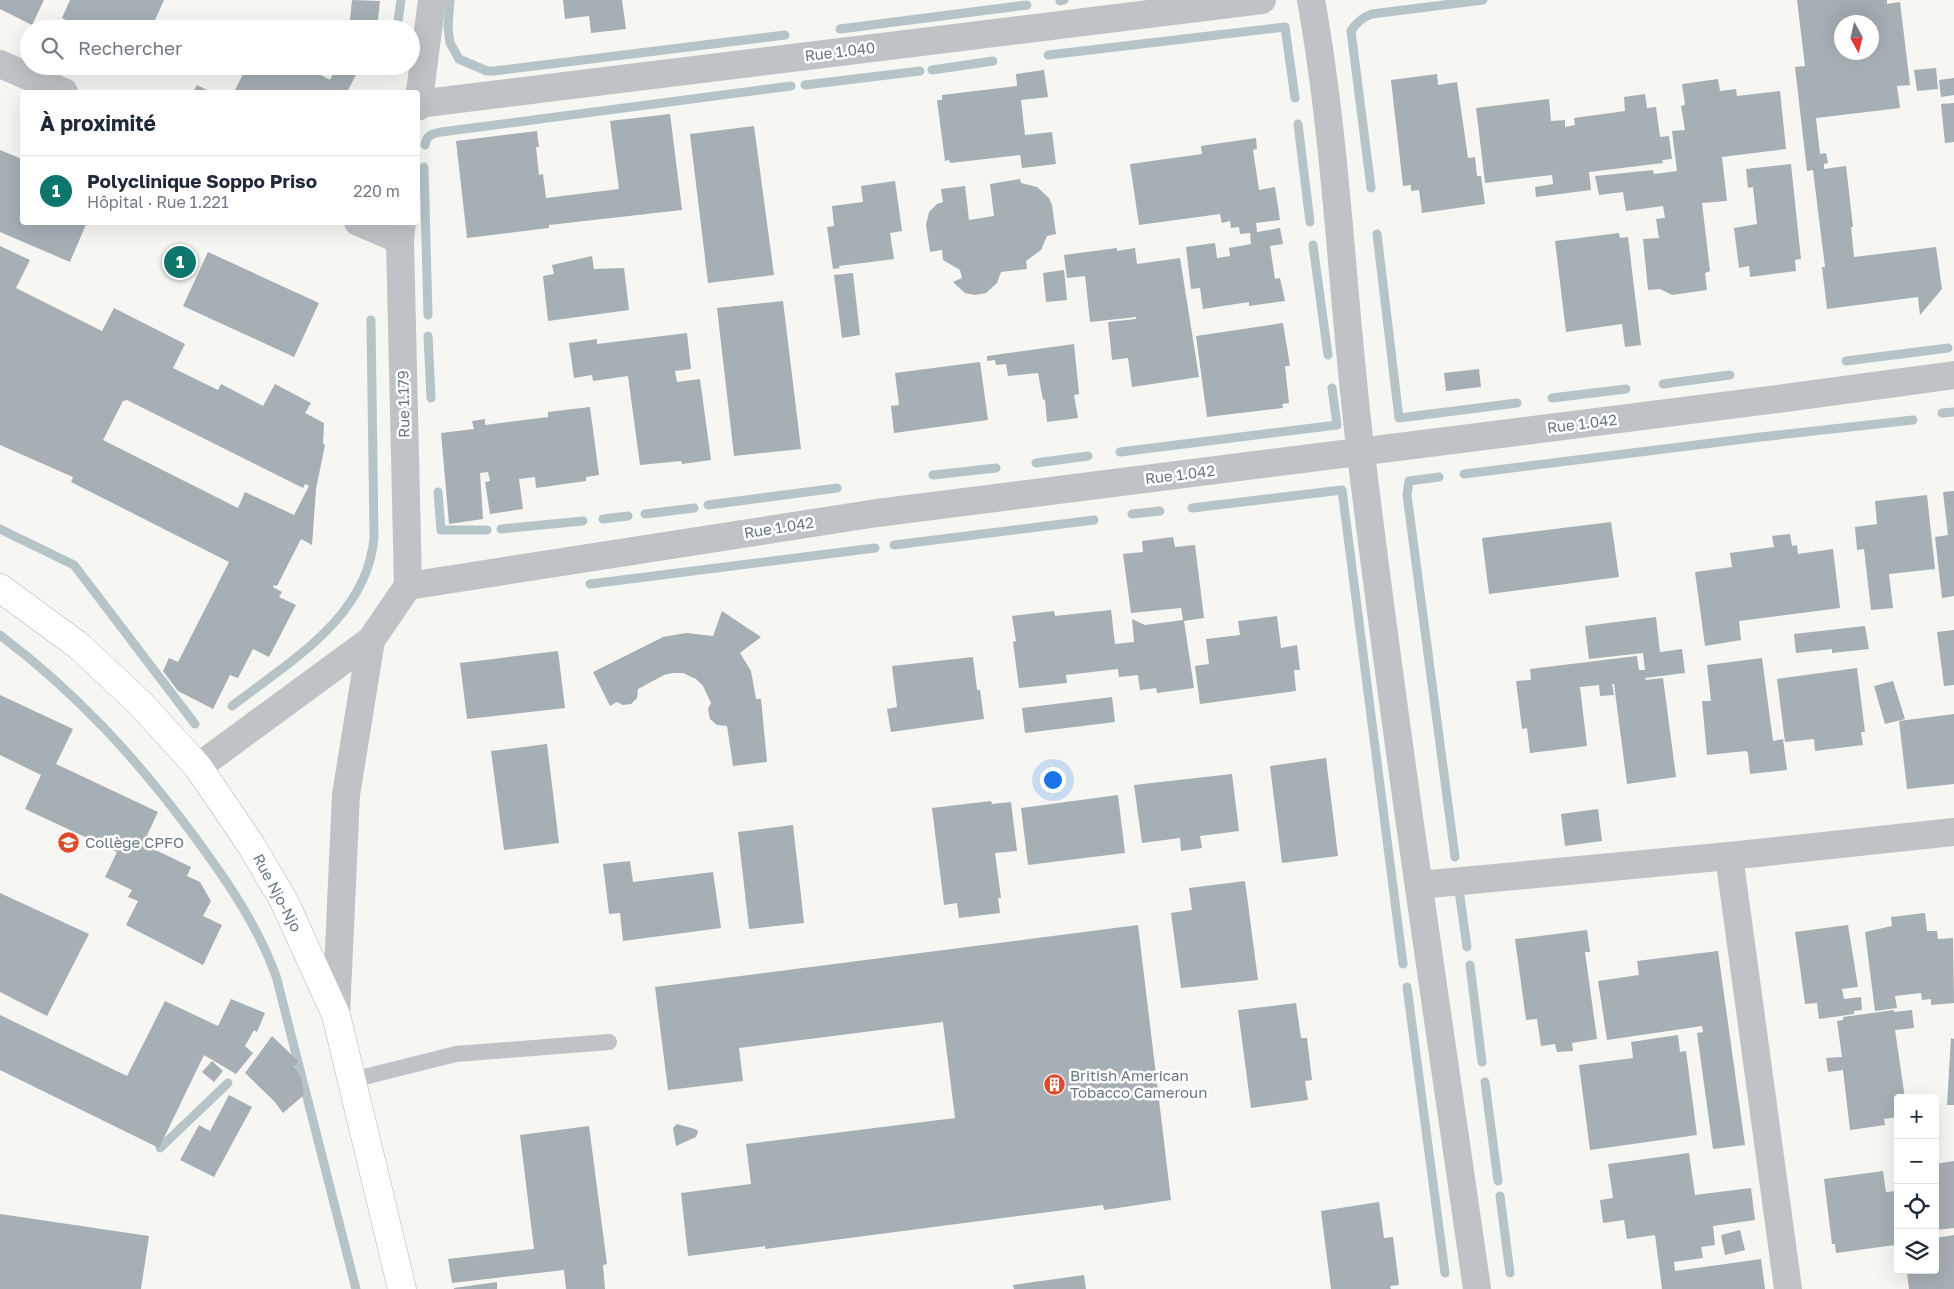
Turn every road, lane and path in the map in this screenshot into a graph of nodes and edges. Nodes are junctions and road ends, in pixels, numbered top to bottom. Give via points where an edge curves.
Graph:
1 (432, 0) edge
2 (1262, 0) edge
3 (1312, 0) edge
4 (0, 64) edge
5 (20, 73) edge
6 (25, 75) edge
7 (59, 90) edge
8 (420, 91) edge
9 (420, 106) edge
10 (372, 225) edge
11 (401, 231) edge
12 (1954, 375) edge
13 (1361, 452) junction
14 (408, 586) junction
15 (0, 588) edge
16 (371, 640) junction
17 (198, 767) junction
18 (1954, 832) edge
19 (1729, 856) junction
20 (1419, 885) junction
21 (336, 1015) junction
22 (610, 1042) dead end
23 (352, 1080) junction
24 (402, 1289) edge
25 (1477, 1289) edge
26 (1788, 1289) edge

1 - 8 street
2 - 9 street, Rue 1.040
3 - 13 street via 1324,69
4 - 5 street
6 - 7 street
10 - 11 street
11 - 14 street, Rue 1.179
12 - 13 street, Rue 1.042
13 - 14 street, Rue 1.042 via 877,513
13 - 20 street
14 - 16 street
15 - 17 main road, Rue Njo-Njo via 79,646 140,703
16 - 17 street
16 - 21 street via 346,795
17 - 21 main road, Rue Njo-Njo via 284,900
18 - 19 street
19 - 20 street
19 - 26 street
20 - 25 street
21 - 23 main road, Rue Njo-Njo
22 - 23 lane via 456,1054
23 - 24 main road, Rue Njo-Njo

